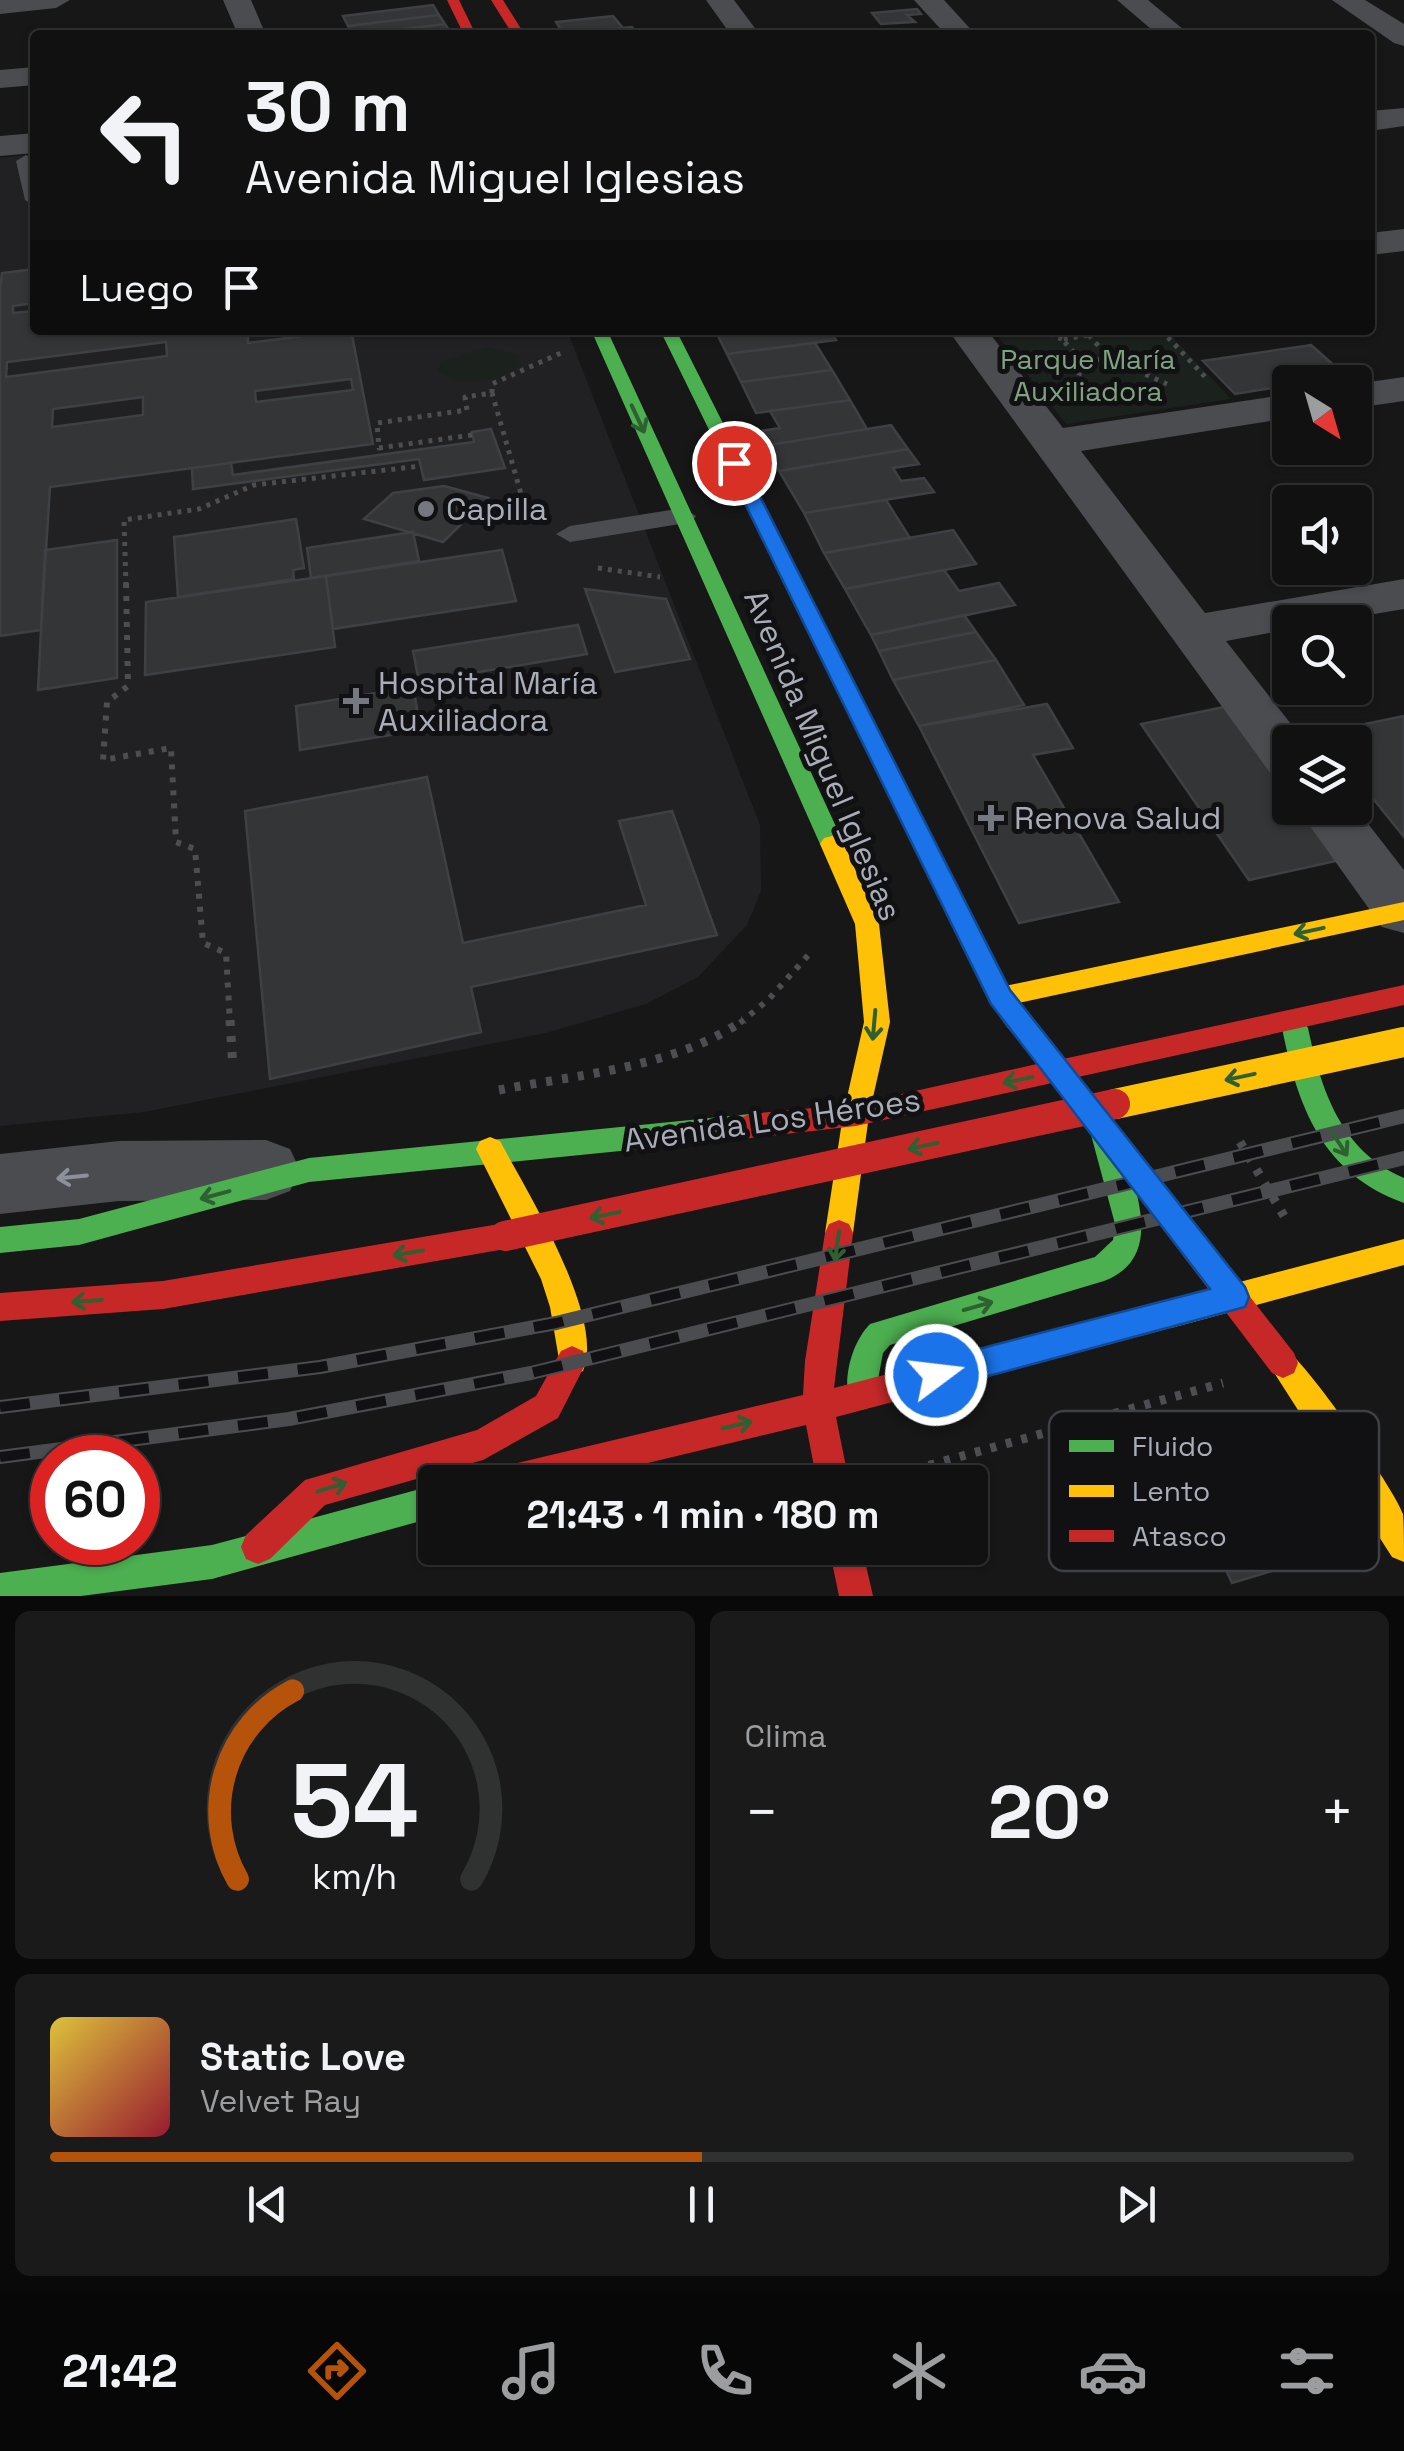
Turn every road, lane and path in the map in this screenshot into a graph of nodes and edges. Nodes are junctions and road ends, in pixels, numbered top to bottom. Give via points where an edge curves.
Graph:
1 (56, 0) edge
2 (237, 0) edge
3 (453, 0) edge
4 (496, 0) edge
5 (720, 0) edge
6 (928, 0) edge
7 (1131, 0) edge
8 (1346, 0) edge
9 (44, 1) edge
10 (0, 6) edge
11 (50, 30) edge
12 (250, 30) edge
13 (468, 30) edge
14 (515, 30) edge
15 (742, 30) edge
16 (957, 30) edge
17 (1170, 30) edge
18 (1404, 38) edge
19 (30, 76) edge
20 (0, 79) edge
21 (1404, 117) edge
22 (1375, 120) edge
23 (24, 152) edge
24 (0, 164) edge
25 (30, 178) edge
26 (1404, 240) edge
27 (1375, 243) edge
28 (594, 335) edge
29 (601, 335) edge
30 (668, 335) edge
31 (971, 335) edge
32 (1052, 335) edge
33 (1081, 335) edge
34 (1092, 335) edge
35 (1166, 335) edge
36 (1062, 339) junction
37 (1110, 358) junction
38 (666, 361) junction
39 (614, 368) junction
40 (1211, 383) dead end
41 (1171, 386) dead end
42 (1404, 389) edge
43 (492, 393) dead end
44 (1372, 394) edge
45 (465, 397) dead end
46 (1272, 409) edge
47 (472, 435) dead end
48 (1052, 443) junction
49 (420, 466) dead end
50 (683, 516) junction
51 (570, 534) dead end
52 (1404, 594) edge
53 (1193, 632) junction
54 (779, 722) junction
55 (810, 733) dead end
56 (1272, 736) edge
57 (1338, 825) edge
58 (1403, 911) edge
59 (818, 944) dead end
60 (1404, 996) edge
61 (1000, 997) junction
62 (1294, 1020) junction
63 (1404, 1042) edge
64 (233, 1068) dead end
65 (1056, 1072) junction
66 (563, 1076) dead end
67 (856, 1115) junction
68 (1104, 1131) junction
69 (1235, 1133) dead end
70 (490, 1149) junction
71 (310, 1170) junction
72 (0, 1184) edge
73 (1404, 1191) edge
74 (1293, 1231) dead end
75 (0, 1240) edge
76 (1404, 1252) edge
77 (1234, 1297) junction
78 (0, 1307) edge
79 (1230, 1380) dead end
80 (862, 1395) junction
81 (818, 1407) junction
82 (1120, 1411) edge
83 (1319, 1411) edge
84 (1049, 1431) edge
85 (576, 1465) edge
86 (830, 1465) edge
87 (929, 1465) edge
88 (1379, 1505) edge
89 (418, 1506) edge
90 (1404, 1544) edge
91 (850, 1565) edge
92 (227, 1568) edge
93 (0, 1590) edge
94 (140, 1596) edge
95 (856, 1596) edge

1 - 9 street
2 - 12 street
3 - 13 main road
4 - 14 main road
5 - 15 street
6 - 16 street
7 - 17 street
8 - 18 street
9 - 10 street
9 - 11 street
19 - 20 street
21 - 22 street
23 - 24 lane
23 - 25 lane
26 - 27 street
28 - 43 path via 492,384
29 - 39 main road, Avenida Miguel Iglesias
30 - 38 main road, Avenida Miguel Iglesias
31 - 48 street
32 - 36 path
33 - 36 path
34 - 37 path
35 - 40 path
36 - 37 path via 1082,362
37 - 41 path
38 - 39 main road
38 - 61 main road, Avenida Miguel Iglesias
39 -> 50 main road, Avenida Miguel Iglesias
42 - 44 street
45 - 47 path via 467,410 377,423 379,448
46 - 48 street
48 - 53 street
49 - 64 path via 254,485 198,509 124,520 128,686 107,702 104,760 171,748 176,842 195,849 202,943 226,953
50 - 51 lane
50 - 54 main road, Avenida Miguel Iglesias
52 - 53 street
53 - 56 street
54 - 55 main road
54 -> 67 main road, Avenida Miguel Iglesias via 866,924 877,1022
57 - 58 street
58 -> 61 main road
59 - 66 path via 754,1013 725,1032 646,1060
60 - 62 main road, Avenida Los Héroes
61 - 65 main road, Avenida Miguel Iglesias
62 - 65 main road, Avenida Los Héroes
62 -> 73 main road via 1309,1089 1327,1125 1354,1166
63 -> 78 main road, bridge via 504,1236 164,1295
65 -> 67 main road, Avenida Los Héroes
65 - 68 main road, Avenida Miguel Iglesias
67 - 70 main road, Avenida Los Héroes via 579,1146
67 -> 81 main road, Avenida Miguel Iglesias
68 - 77 main road, Avenida Miguel Iglesias
80 -> 68 main road via 869,1346 881,1334 1104,1268 1127,1246 1129,1224
69 - 74 path
70 - 71 main road, Avenida Los Héroes
92 -> 70 main road via 316,1492 483,1444 546,1407 565,1378 572,1358 549,1262
71 -> 72 street, Avenida Los Héroes via 119,1172
71 -> 75 main road, Avenida Los Héroes via 78,1232
76 - 77 main road
77 - 80 main road
77 - 83 main road, Avenida Miguel Iglesias
79 - 82 path
80 - 81 main road
85 -> 81 main road
81 - 86 main road, Avenida Miguel Iglesias
84 - 87 path
88 - 90 main road, Avenida Miguel Iglesias
89 - 92 main road
91 - 95 main road
92 - 93 main road
92 - 94 main road

